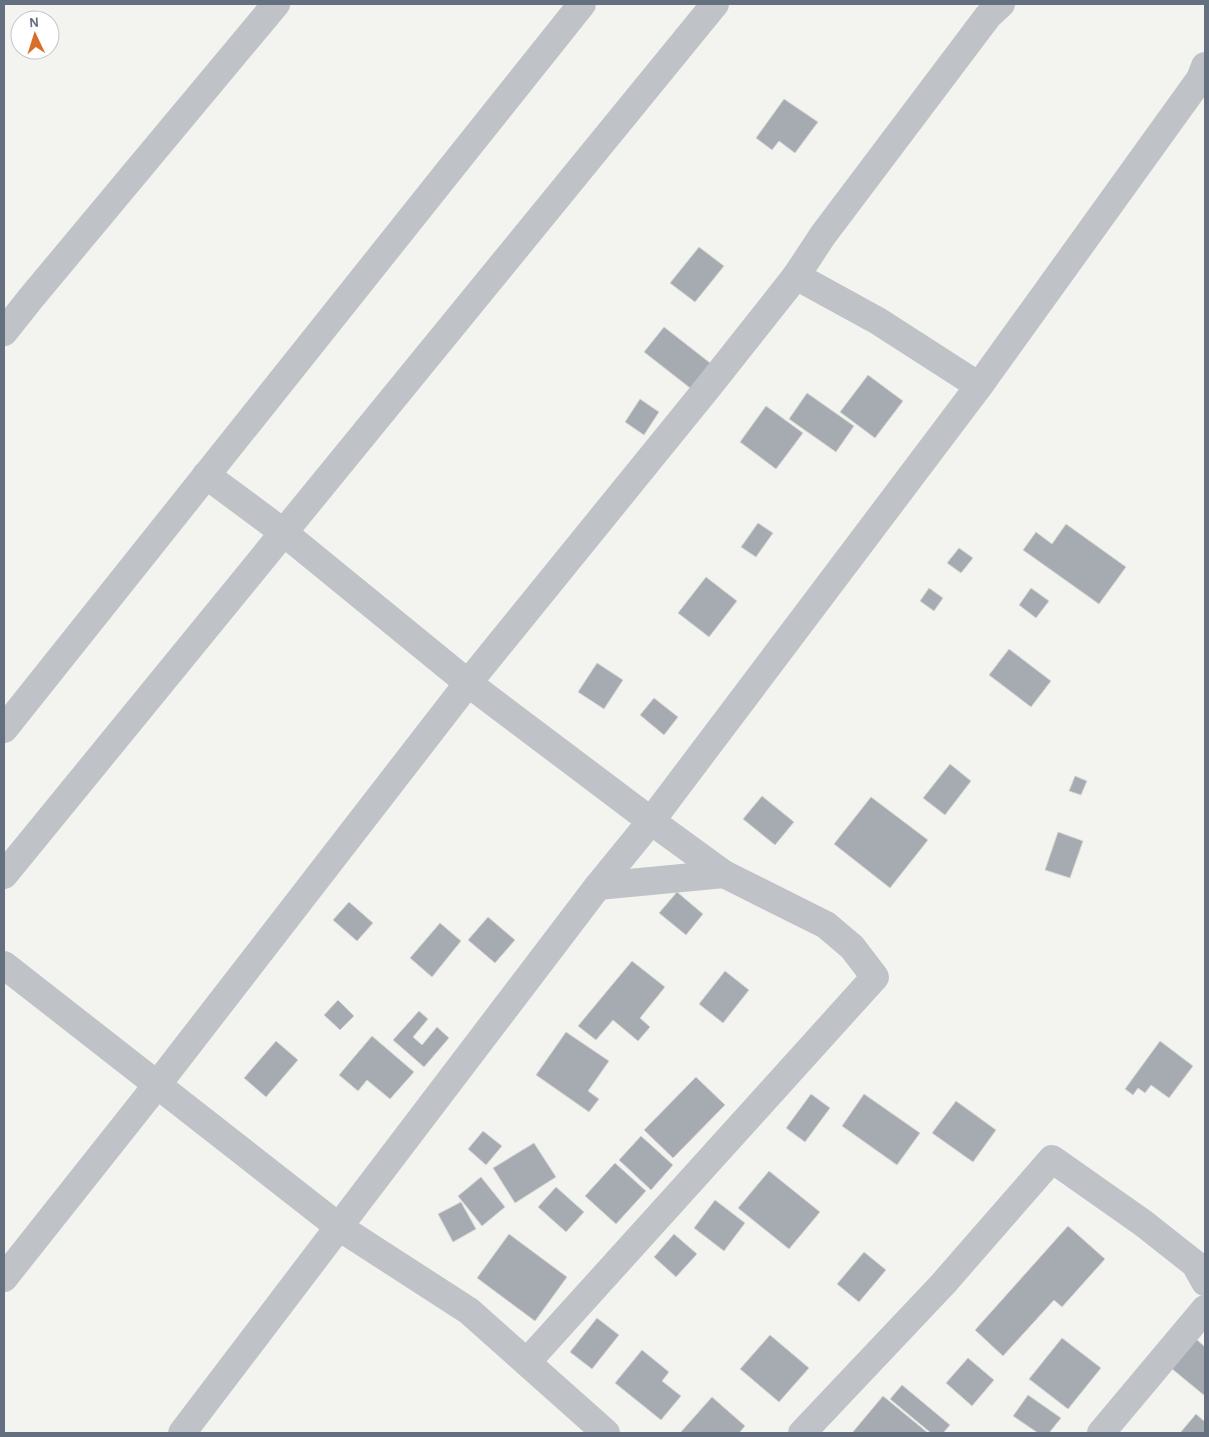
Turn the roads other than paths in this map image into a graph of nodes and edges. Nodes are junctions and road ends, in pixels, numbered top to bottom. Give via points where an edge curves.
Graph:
1 (276, 4) edge
2 (582, 4) edge
3 (715, 4) edge
4 (1001, 4) edge
5 (1205, 66) edge
6 (796, 276) junction
7 (4, 332) edge
8 (979, 386) junction
9 (206, 475) junction
10 (283, 532) junction
11 (468, 683) junction
12 (4, 729) edge
13 (651, 821) junction
14 (4, 874) edge
15 (724, 874) junction
16 (598, 886) junction
17 (4, 965) edge
18 (157, 1085) junction
19 (339, 1227) junction
20 (4, 1278) edge
21 (1205, 1282) edge
22 (1205, 1309) edge
23 (527, 1362) junction
24 (182, 1433) edge
25 (606, 1433) edge
26 (802, 1433) edge
27 (1101, 1433) edge

1 - 7 street
2 - 9 street
3 - 10 street
4 - 6 street via 982,24 823,235
5 - 8 street via 1200,79
6 - 8 street via 878,321
6 - 11 street
8 - 13 street
9 - 10 street
9 - 12 street
10 - 11 street
10 - 14 street
11 - 13 street
11 - 18 street
13 - 15 street
13 - 16 street
15 - 16 street
15 - 23 street via 826,925 852,948 875,977
16 - 19 street
17 - 18 street
18 - 19 street
18 - 20 street
19 - 23 street via 469,1311
19 - 24 street
21 - 26 street via 1195,1264 1052,1159 943,1284
22 - 27 street
23 - 25 street

